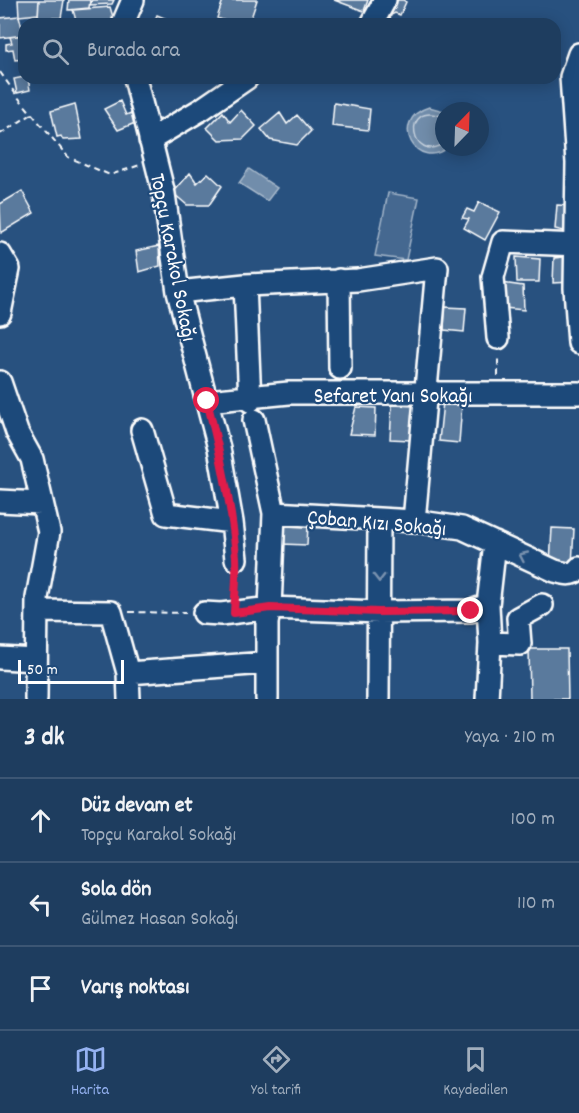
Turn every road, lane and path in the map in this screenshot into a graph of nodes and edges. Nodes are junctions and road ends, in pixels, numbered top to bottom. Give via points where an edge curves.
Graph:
1 (133, 0) edge
2 (385, 0) edge
3 (127, 18) edge
4 (375, 18) edge
5 (579, 54) edge
6 (0, 72) edge
7 (136, 84) edge
8 (238, 84) edge
9 (32, 114) junction
10 (0, 134) edge
11 (153, 150) junction
12 (577, 245) edge
13 (0, 254) edge
14 (339, 280) junction
15 (245, 285) junction
16 (178, 292) junction
17 (0, 312) edge
18 (498, 338) joint
19 (579, 343) edge
20 (340, 368) dead end
21 (0, 382) edge
22 (579, 393) edge
23 (425, 394) junction
24 (498, 394) junction
25 (207, 401) junction
26 (251, 406) junction
27 (142, 430) dead end
28 (8, 434) edge
29 (0, 501) edge
30 (41, 504) junction
31 (274, 513) junction
32 (379, 519) junction
33 (414, 521) junction
34 (232, 522) junction
35 (495, 543) junction
36 (236, 559) joint
37 (578, 570) edge
38 (488, 605) junction
39 (542, 605) dead end
40 (270, 608) junction
41 (37, 611) junction
42 (111, 612) junction
43 (379, 612) junction
44 (204, 613) joint
45 (234, 613) junction
46 (490, 643) junction
47 (0, 658) edge
48 (36, 660) junction
49 (267, 663) junction
50 (128, 673) junction
51 (36, 699) edge
52 (129, 699) edge
53 (267, 699) edge
54 (378, 699) edge
55 (488, 699) edge

1 - 3 street
2 - 4 street
5 - 12 street via 571,77
6 - 9 path
7 - 11 street, Topçu Karakol Sokağı
8 - 11 street
9 - 10 path
9 - 11 path via 68,157 110,175
11 - 16 street, Topçu Karakol Sokağı via 164,194
12 - 18 street via 503,242 493,277
12 - 19 street
13 - 17 street via 9,269
14 - 15 street
14 - 20 street
14 - 23 street via 438,268
15 - 16 street
15 - 26 street
16 - 25 street, Topçu Karakol Sokağı
18 - 24 path
21 - 28 street
22 - 24 street, Sefaret Yanı Sokağı
23 - 24 street, Sefaret Yanı Sokağı
23 - 26 street, Sefaret Yanı Sokağı via 289,393
23 - 33 street
25 - 26 street, Sefaret Yanı Sokağı
25 - 34 street, Topçu Karakol Sokağı
26 - 31 street
27 - 34 street via 166,514
28 - 30 street via 32,459
29 - 30 street
30 - 41 street via 49,532
31 - 32 street, Çoban Kızı Sokağı
31 - 40 street
32 - 33 street, Çoban Kızı Sokağı
32 -> 43 street
33 - 35 street, Çoban Kızı Sokağı via 462,528
34 - 36 street, Topçu Karakol Sokağı
37 -> 35 street, Çoban Kızı Sokağı via 568,574 555,571
35 - 38 street
36 - 45 path
38 - 43 street via 471,611
38 - 46 street
39 - 46 street via 518,618 520,644
40 - 43 street
40 - 45 street
40 - 49 street
41 - 42 street
41 - 48 street
42 - 44 path
42 - 50 street
43 - 54 street
44 - 45 street
46 - 55 street
47 - 48 street
48 - 51 street
49 - 50 street
49 - 53 street
50 - 52 street

